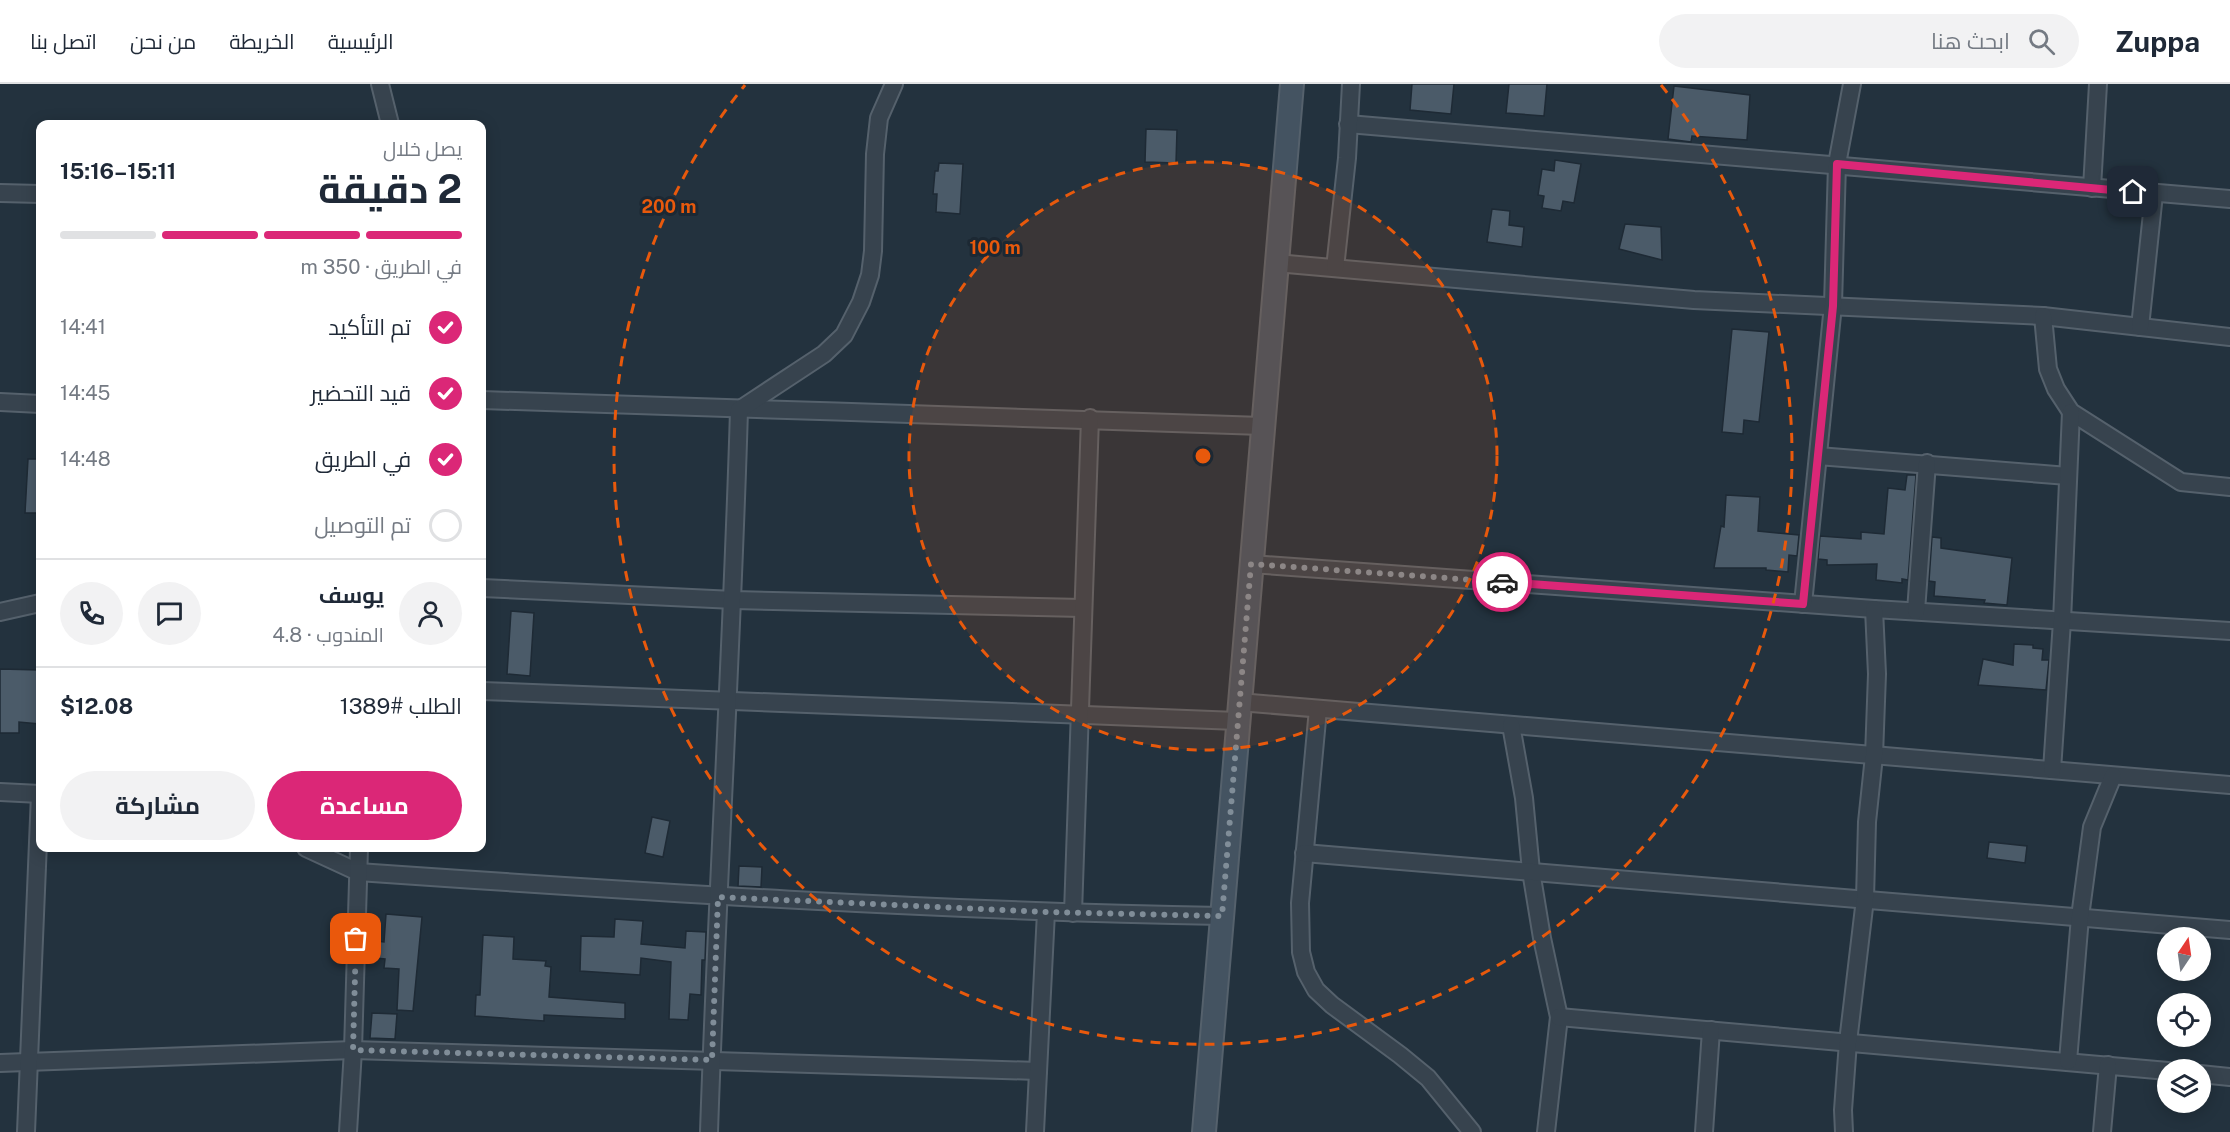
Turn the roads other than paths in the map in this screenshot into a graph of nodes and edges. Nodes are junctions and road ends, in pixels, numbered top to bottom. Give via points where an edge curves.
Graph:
1 (380, 84) edge
2 (894, 84) edge
3 (1292, 84) edge
4 (1351, 84) edge
5 (1852, 84) edge
6 (2098, 84) edge
7 (389, 120) edge
8 (1348, 124) junction
9 (1837, 164) junction
10 (2092, 188) junction
11 (0, 193) edge
12 (36, 194) edge
13 (2154, 194) junction
14 (2230, 199) edge
15 (1276, 263) junction
16 (1335, 268) junction
17 (1833, 306) junction
18 (2043, 316) junction
19 (2140, 327) junction
20 (2230, 337) edge
21 (486, 400) edge
22 (0, 402) edge
23 (36, 404) edge
24 (739, 410) junction
25 (2071, 412) junction
26 (1090, 418) junction
27 (1262, 426) junction
28 (1818, 456) junction
29 (1927, 463) junction
30 (2068, 476) junction
31 (2230, 486) edge
32 (1251, 564) junction
33 (486, 588) edge
34 (734, 600) junction
35 (36, 604) edge
36 (1803, 604) junction
37 (1082, 608) junction
38 (1874, 609) junction
39 (1916, 611) junction
40 (0, 612) edge
41 (2062, 621) junction
42 (2230, 631) edge
43 (486, 691) edge
44 (729, 701) junction
45 (1318, 709) junction
46 (1238, 712) junction
47 (1078, 714) junction
48 (1511, 725) junction
49 (1874, 756) junction
50 (2052, 770) junction
51 (2113, 776) junction
52 (2230, 785) edge
53 (0, 792) edge
54 (36, 794) edge
55 (38, 852) edge
56 (315, 852) edge
57 (359, 852) edge
58 (1304, 853) junction
59 (1531, 871) junction
60 (358, 872) junction
61 (718, 897) junction
62 (1865, 899) junction
63 (1047, 912) junction
64 (1072, 913) junction
65 (1222, 916) junction
66 (2080, 917) junction
67 (2230, 930) edge
68 (1558, 1017) junction
69 (1711, 1030) junction
70 (1848, 1042) junction
71 (353, 1050) junction
72 (29, 1060) junction
73 (712, 1060) junction
74 (2068, 1061) junction
75 (0, 1063) edge
76 (2108, 1065) junction
77 (2157, 1070) edge
78 (1038, 1071) junction
79 (2211, 1075) edge
80 (2230, 1077) edge
81 (26, 1132) edge
82 (348, 1132) edge
83 (709, 1132) edge
84 (1035, 1132) edge
85 (1204, 1132) edge
86 (1472, 1132) edge
87 (1546, 1132) edge
88 (1704, 1132) edge
89 (1844, 1132) edge
90 (2102, 1132) edge

1 - 7 street
2 - 24 street via 879,118 873,251 861,302 844,336 824,354
3 - 15 street
4 - 8 street
5 - 9 street
6 - 10 street
8 - 9 street
8 - 16 street
9 - 10 street
9 - 17 street
10 - 13 street
11 - 12 street
13 - 14 street
13 - 19 street
15 - 16 street
15 - 27 street
16 - 17 street via 1694,300
17 - 18 street
17 - 28 street
18 - 19 street
18 - 25 street via 2048,369
19 - 20 street
21 - 24 street
22 - 23 street
24 - 26 street
24 - 34 street
25 - 30 street
25 - 31 street via 2181,482
26 - 27 street
26 - 37 street
27 - 32 street
28 - 29 street
28 - 36 street
29 - 30 street
29 - 39 street
30 - 41 street
32 - 36 street
32 - 46 street
33 - 34 street
34 - 37 street
34 - 44 street
35 - 40 street
36 - 38 street
37 - 47 street
38 - 39 street
38 - 49 street
39 - 41 street
41 - 42 street
41 - 50 street
43 - 44 street
44 - 47 street
44 - 61 street
45 - 46 street
45 - 48 street
45 - 58 street
46 - 47 street
46 - 65 street
47 - 64 street
48 - 49 street
48 - 59 street
49 - 50 street
49 - 62 street
50 - 51 street
51 - 52 street
51 - 66 street via 2092,827
53 - 54 street
55 - 72 street
56 - 60 street
57 - 60 street
58 - 59 street
58 - 86 street via 1301,952 1316,990 1428,1078
59 - 62 street
59 - 68 street
60 - 61 street
60 - 71 street
61 - 63 street
61 - 73 street
62 - 66 street
62 - 70 street
63 - 64 street
63 - 78 street
64 - 65 street
65 - 85 street
66 - 67 street
66 - 74 street
68 - 69 street
68 - 87 street
69 - 70 street
69 - 88 street
70 - 74 street
70 - 89 street
71 - 72 street
71 - 73 street
71 - 82 street
72 - 75 street
72 - 81 street
73 - 78 street
73 - 83 street
74 - 76 street
76 - 77 street
76 - 90 street
78 - 84 street
79 - 80 street

